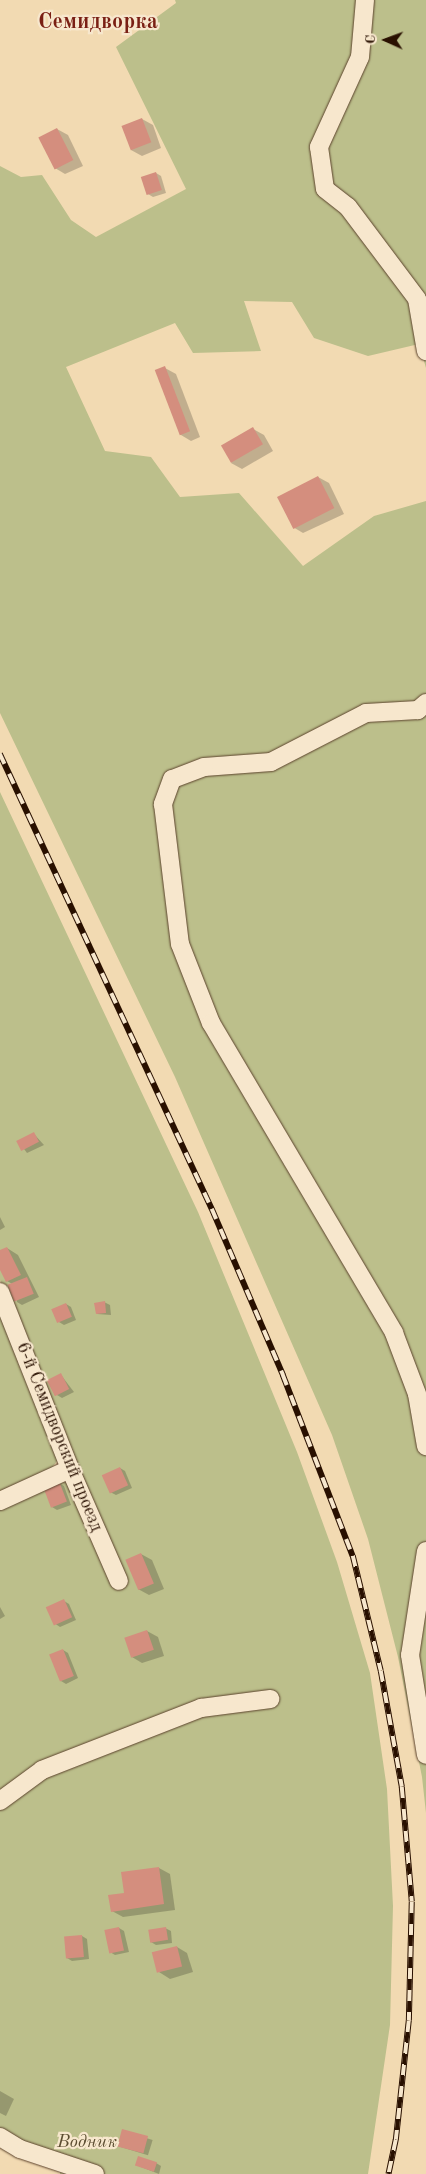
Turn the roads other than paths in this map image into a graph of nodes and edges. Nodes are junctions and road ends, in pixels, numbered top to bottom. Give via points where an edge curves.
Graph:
1 (365, 0) edge
2 (426, 351) edge
3 (426, 703) edge
4 (0, 1292) edge
5 (426, 1446) edge
6 (70, 1469) junction
7 (0, 1501) edge
8 (426, 1552) edge
9 (119, 1581) dead end
10 (270, 1699) dead end
11 (426, 1755) edge
12 (0, 1801) edge
13 (0, 2137) edge
14 (95, 2174) edge

1 - 2 street via 360,57 319,148 325,189 348,207 417,299
3 - 5 street via 418,710 366,713 271,762 204,767 172,779 163,804 180,944 211,1023 394,1333 417,1394
4 - 6 street, 6-й Семидворский проезд
6 - 7 street
6 - 9 street, 6-й Семидворский проезд
8 - 11 street via 410,1655
10 - 12 street via 201,1708 42,1770
13 - 14 street via 20,2149

